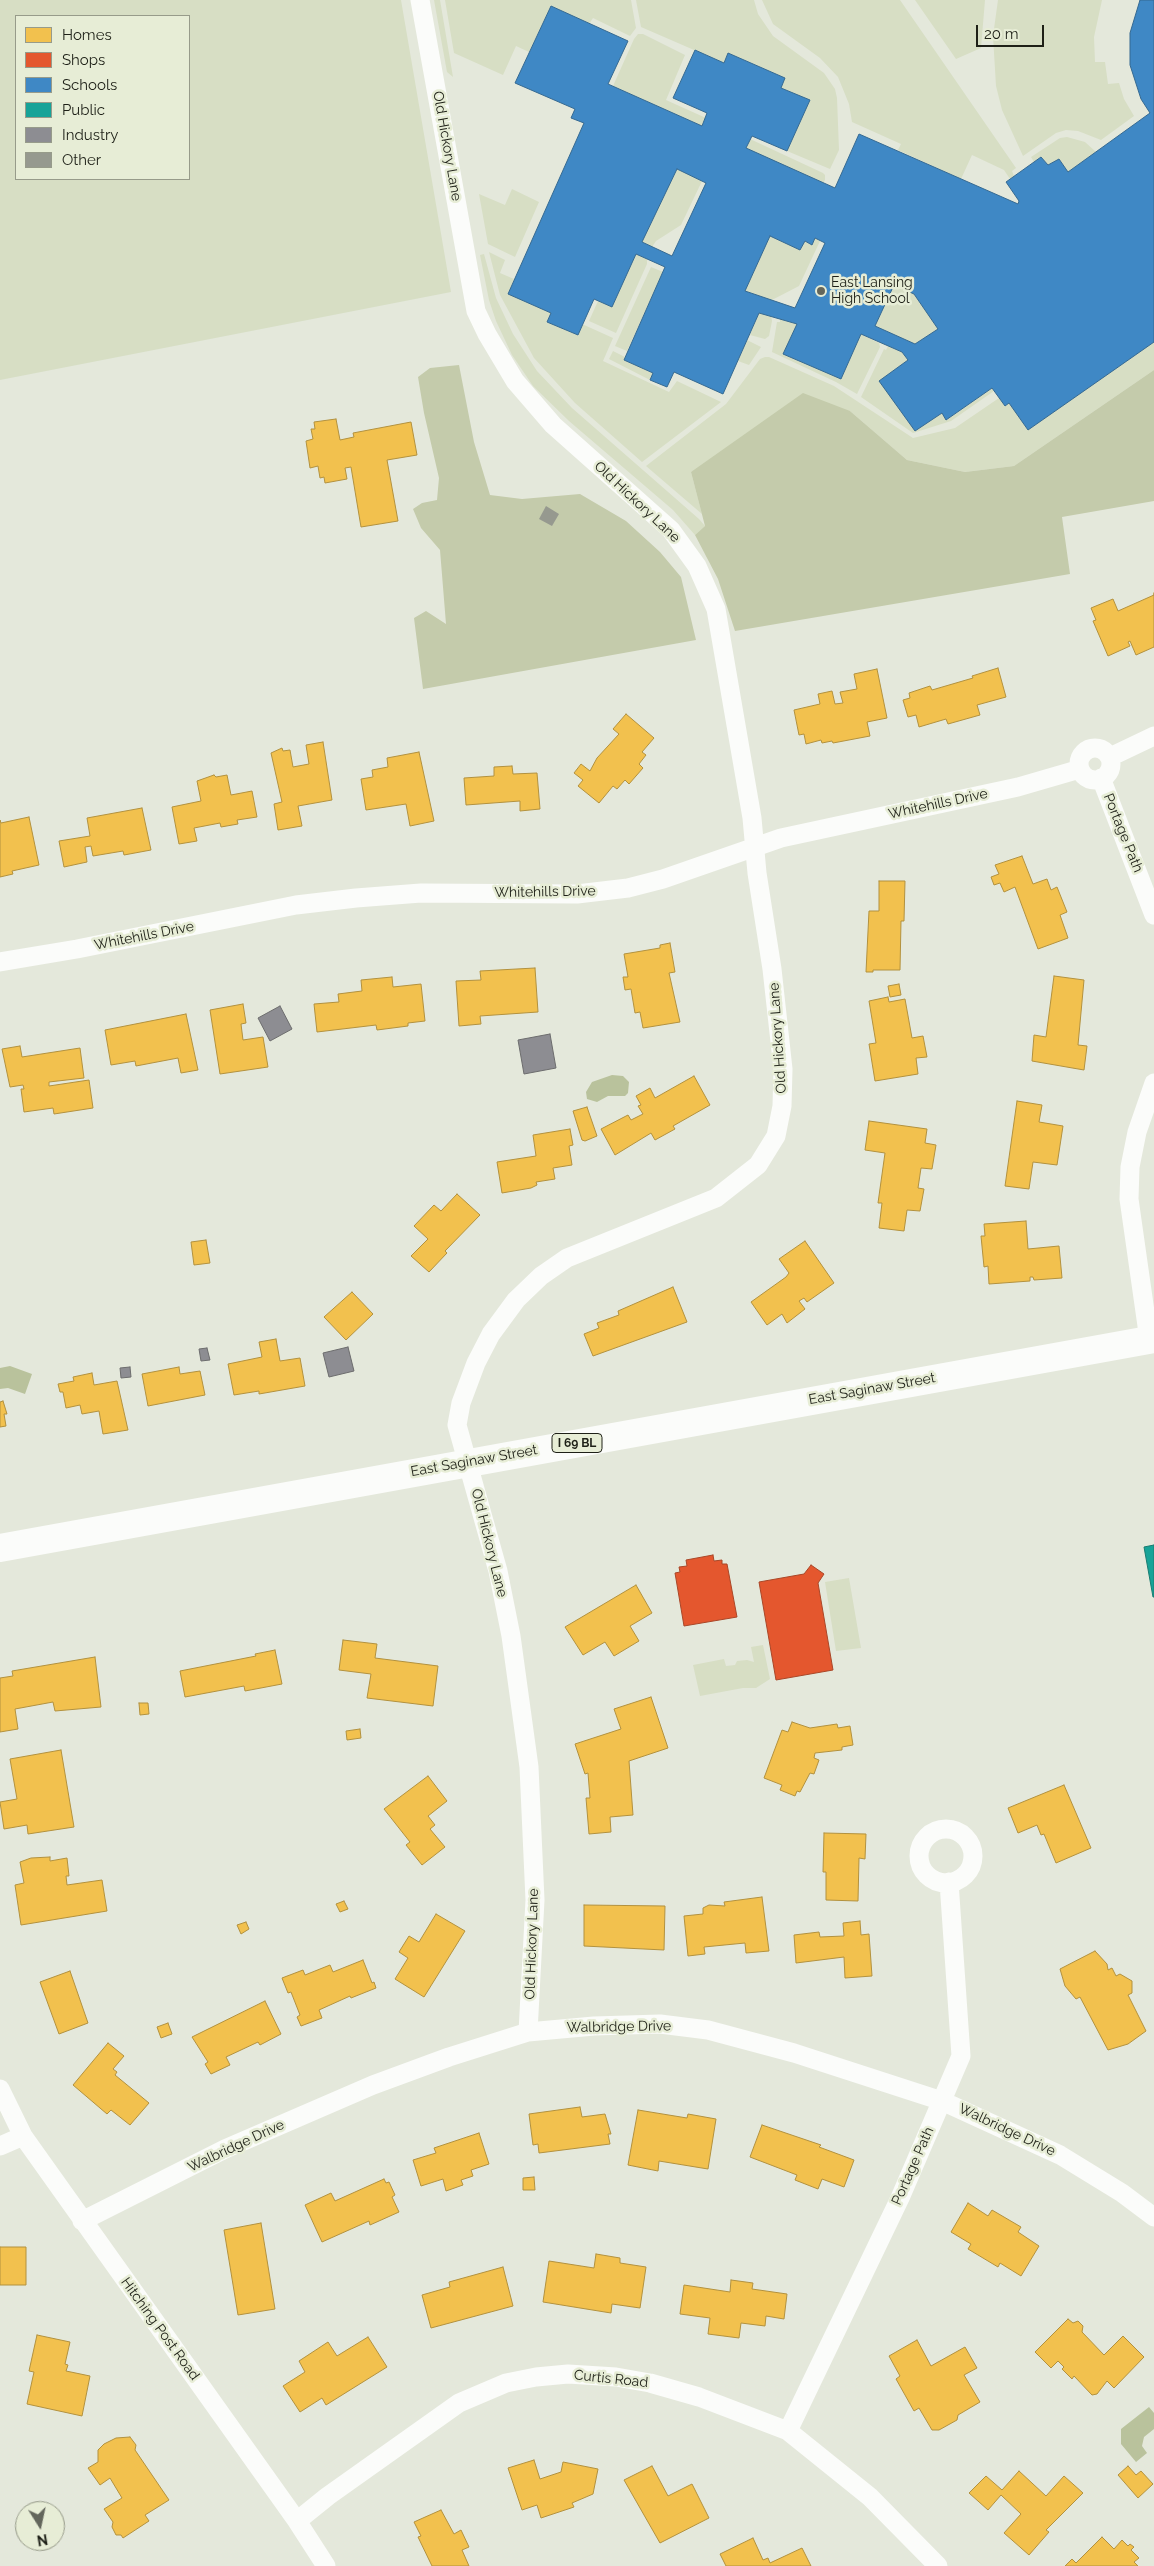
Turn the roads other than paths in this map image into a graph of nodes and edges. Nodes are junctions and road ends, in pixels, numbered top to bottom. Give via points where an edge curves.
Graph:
1 (420, 0) edge
2 (1154, 736) edge
3 (1110, 758) junction
4 (1080, 769) junction
5 (1101, 778) junction
6 (754, 846) junction
7 (1154, 915) edge
8 (0, 962) edge
9 (1154, 1083) edge
10 (1151, 1339) edge
11 (468, 1462) junction
12 (0, 1548) edge
13 (948, 1882) dead end
14 (528, 2032) junction
15 (0, 2089) edge
16 (942, 2100) junction
17 (24, 2136) junction
18 (0, 2146) edge
19 (1154, 2217) edge
20 (82, 2220) junction
21 (788, 2431) junction
22 (297, 2521) junction
23 (326, 2566) edge
24 (938, 2566) edge

1 - 6 street, Old Hickory Lane via 476,311 500,357 533,404 552,425 656,515 697,566 716,609 721,632
2 - 3 street
3 - 4 street via 1103,750 1088,750 1080,757
3 - 5 street via 1109,772
4 - 5 street via 1090,779
4 - 6 street, Whitehills Drive via 1018,787
5 - 7 street, Portage Path
6 - 8 street, Whitehills Drive via 663,879 628,888 577,894 421,893 296,905
6 - 11 street, Old Hickory Lane via 783,1069 782,1106 776,1136 758,1165 716,1198 567,1258 541,1276 516,1300 491,1334 461,1403 457,1424
9 - 10 street via 1137,1132 1130,1167 1129,1199
10 - 11 main road, East Saginaw Street / I 69 BL
11 - 12 main road, East Saginaw Street / I 69 BL
11 - 14 street, Old Hickory Lane via 510,1627 528,1758 535,1900
13 - 16 street, Portage Path via 961,2056
14 - 16 street, Walbridge Drive via 660,2024 708,2030 794,2053
14 - 20 street, Walbridge Drive via 364,2089 225,2149
15 - 17 street, Hitching Post Road
16 - 19 street, Walbridge Drive via 1060,2155
16 - 21 street, Portage Path via 900,2198
17 - 18 street
17 - 20 street, Hitching Post Road
20 - 22 street, Hitching Post Road
21 - 22 street, Curtis Road via 650,2383 568,2374 536,2377 506,2383 460,2403
21 - 24 street, Curtis Road via 870,2497
22 - 23 street, Hitching Post Road

